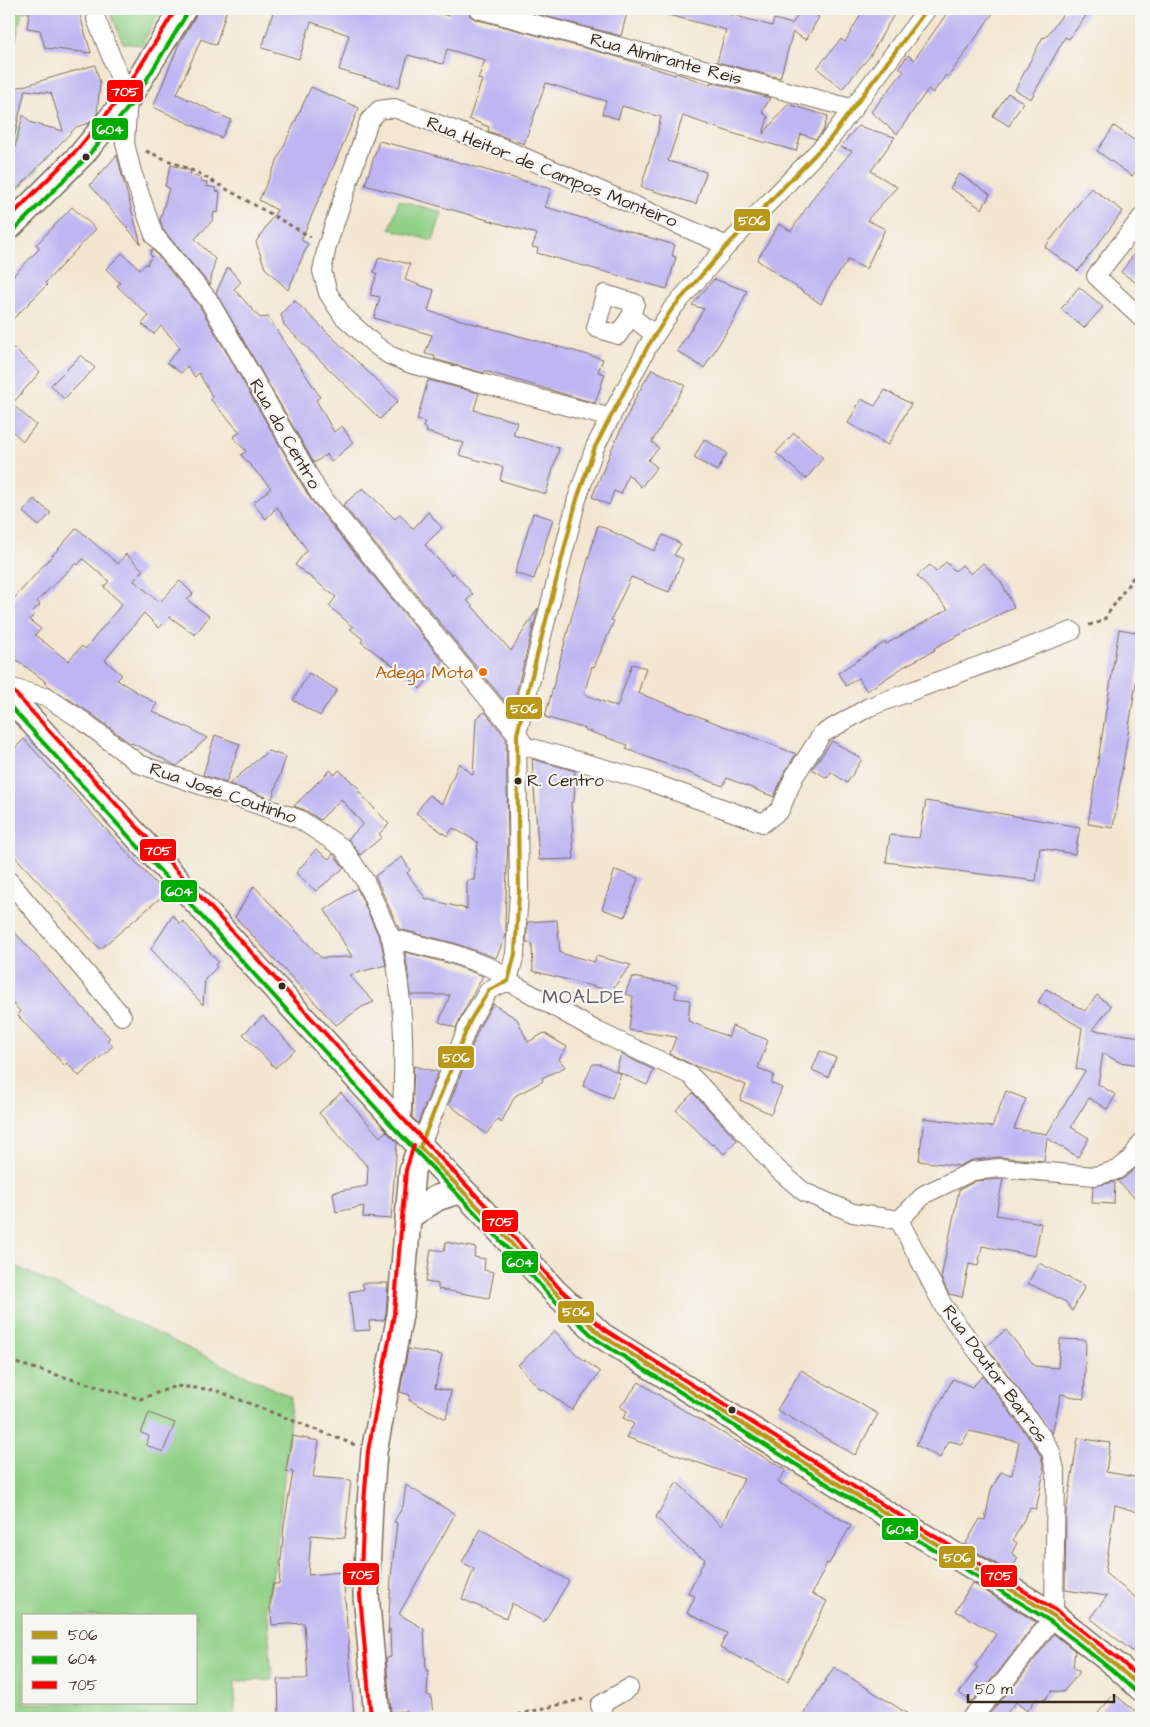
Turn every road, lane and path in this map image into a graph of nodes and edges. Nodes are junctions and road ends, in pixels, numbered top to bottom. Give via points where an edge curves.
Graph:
1 (183, 9) edge
2 (478, 9) edge
3 (927, 9) edge
4 (96, 19) dead end
5 (128, 98) junction
6 (854, 109) junction
7 (125, 143) junction
8 (1141, 218) edge
9 (9, 227) edge
10 (327, 246) junction
11 (727, 246) junction
12 (631, 316) dead end
13 (1141, 318) edge
14 (655, 334) junction
15 (611, 418) junction
16 (1141, 566) edge
17 (1072, 630) joint
18 (9, 694) edge
19 (517, 734) junction
20 (9, 881) edge
21 (391, 938) junction
22 (508, 981) junction
23 (122, 1016) dead end
24 (401, 1126) junction
25 (1141, 1143) edge
26 (420, 1147) junction
27 (461, 1190) junction
28 (408, 1216) junction
29 (899, 1220) junction
30 (9, 1361) edge
31 (374, 1452) junction
32 (1054, 1616) junction
33 (629, 1688) dead end
34 (1141, 1688) edge
35 (603, 1712) edge
36 (377, 1718) edge
37 (486, 1718) edge
38 (971, 1718) edge

1 - 5 street
2 - 6 street, Rua Almirante Reis
3 - 6 street
4 - 5 street
5 - 7 street, Rua do Centro
5 - 9 street via 82,154
6 - 11 street via 830,139
7 - 10 path via 198,173
7 - 19 street, Rua do Centro via 154,235 208,299 319,493
8 - 13 street via 1096,276
10 - 11 street, Rua Heitor de Campos Monteiro via 369,121 379,110 394,108 503,148
10 - 15 street, Rua Heitor de Campos Monteiro via 322,272 328,293 343,316 389,355
11 - 14 street via 672,309
12 - 14 street
14 - 15 street
15 - 19 street via 577,499
16 - 17 path via 1103,621
17 - 19 street, Rua do Centro via 869,707 822,734 794,777 780,810 763,823 645,780 525,746
18 - 21 street, Rua José Coutinho via 48,698 139,764 299,819 343,848 366,881
18 - 24 street
19 - 22 street via 519,892 515,954
20 - 23 street
21 - 22 street via 451,953 494,969
21 - 24 street, Rua José Coutinho via 403,1031
22 - 26 street via 489,990 470,1020
22 - 29 street via 597,1032 690,1075 776,1168 804,1192 852,1213
24 - 26 street
25 - 29 street via 1131,1159 1118,1170 1095,1176 1000,1168 973,1171 925,1194
26 - 27 street
26 - 28 street via 412,1171
27 - 28 street via 437,1198
27 - 32 street via 600,1335
28 - 31 street via 400,1315
29 - 32 street, Rua Doutor Barros via 944,1307 1051,1452 1056,1474
30 - 31 path via 140,1399 176,1386 215,1390
31 - 36 street via 366,1594
32 - 34 street
32 - 38 street via 1007,1678
33 - 35 street
35 - 37 path via 595,1696 512,1716

